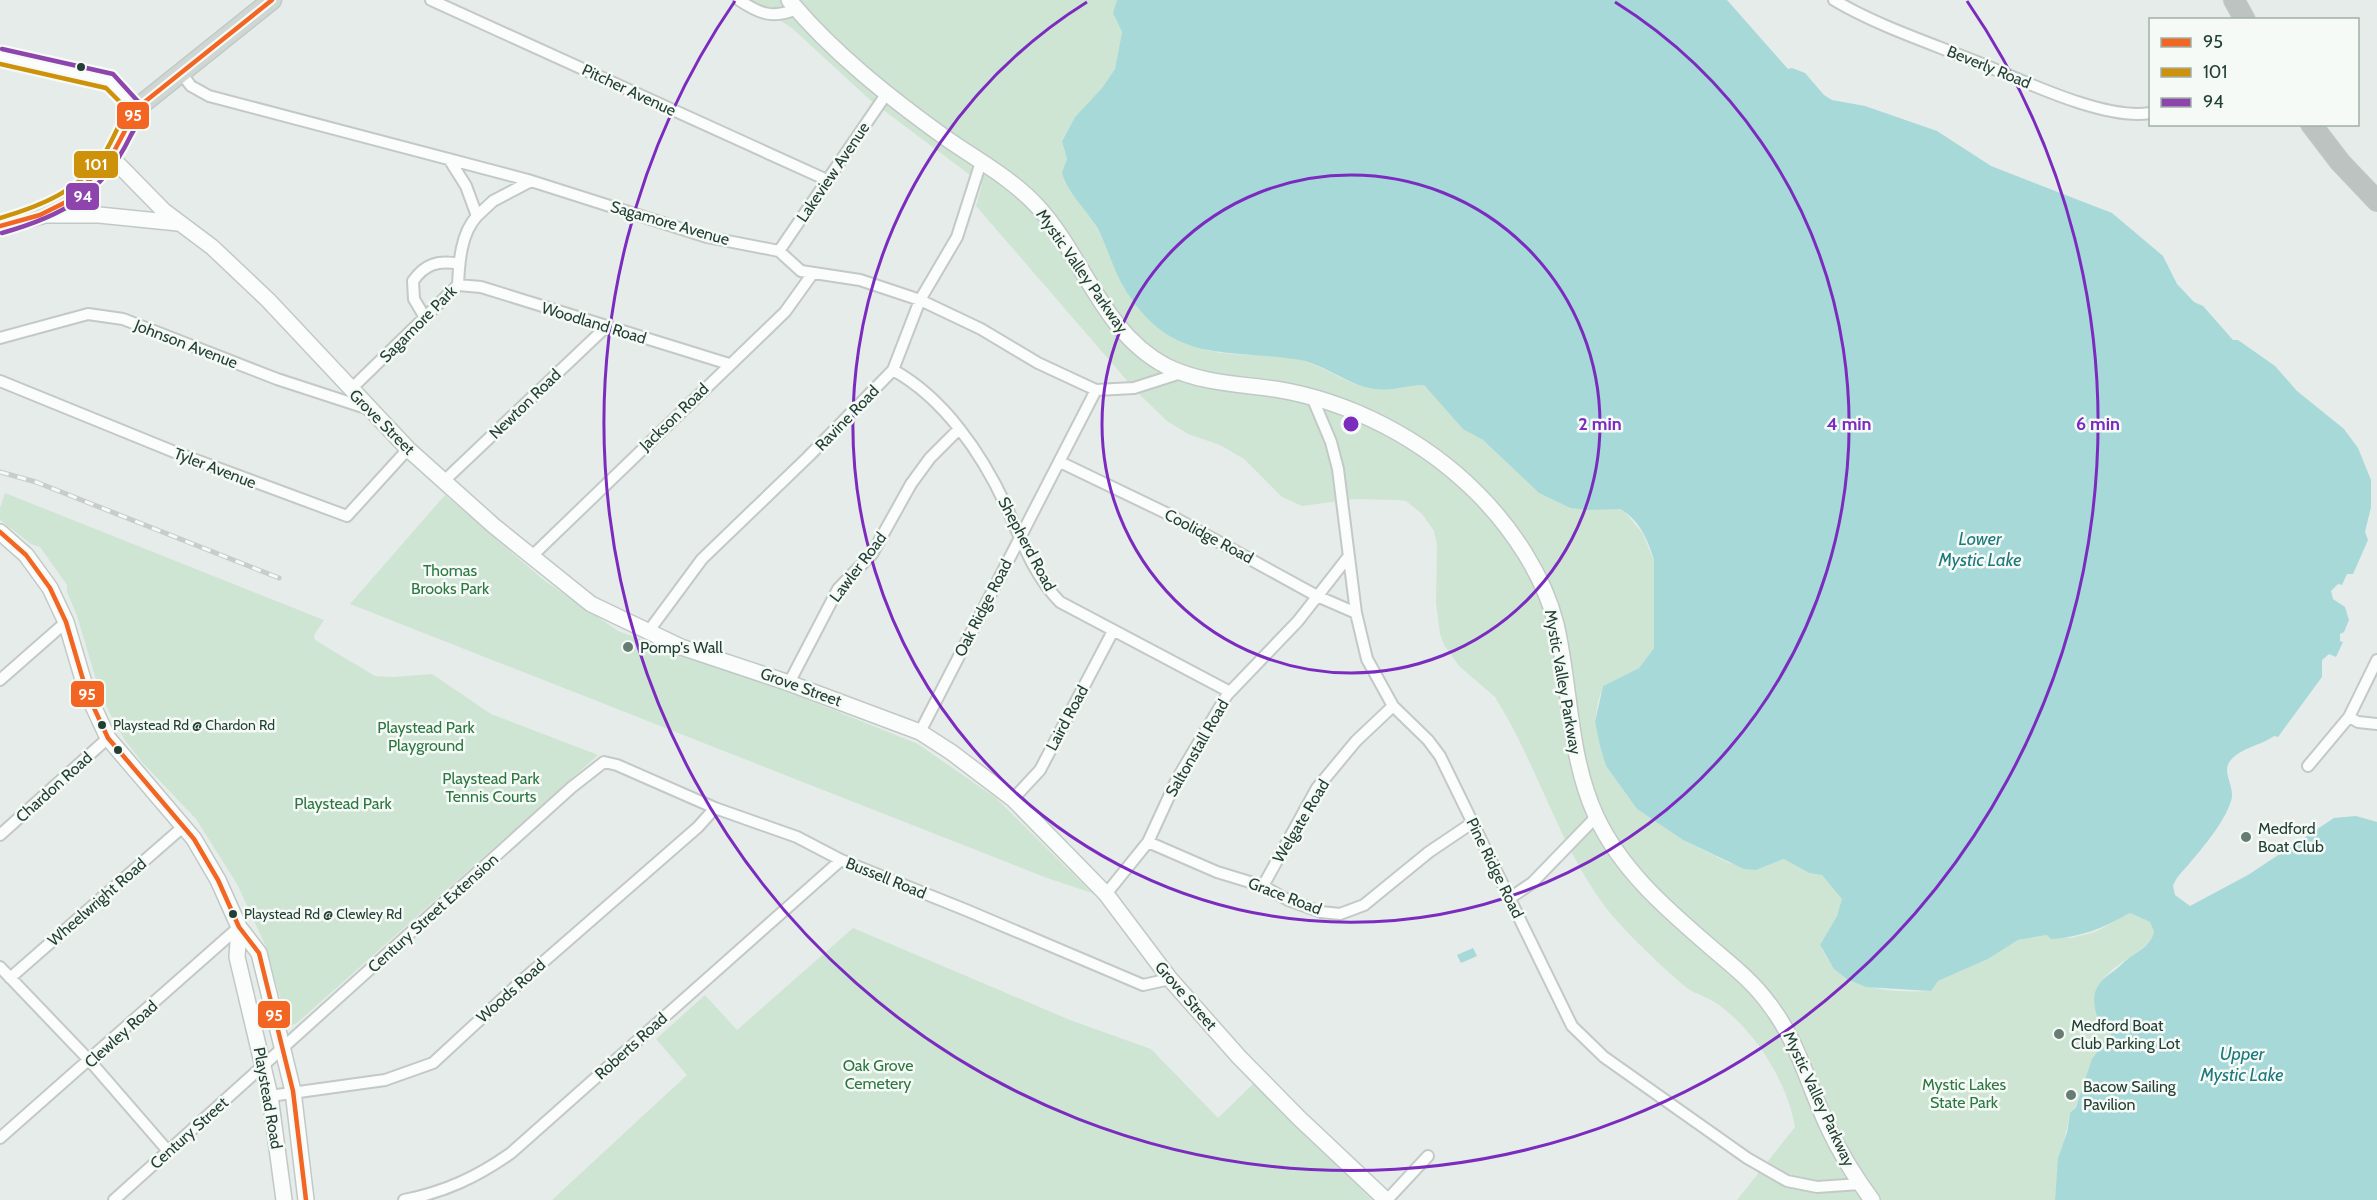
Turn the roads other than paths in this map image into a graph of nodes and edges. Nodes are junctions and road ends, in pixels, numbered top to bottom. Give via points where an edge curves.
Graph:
1 (273, 0) edge
2 (431, 0) edge
3 (739, 0) edge
4 (1834, 0) edge
5 (2234, 0) edge
6 (793, 5) edge
7 (2244, 18) edge
8 (0, 56) edge
9 (181, 73) junction
10 (887, 93) junction
11 (137, 108) junction
12 (2149, 113) edge
13 (2313, 126) edge
14 (111, 157) junction
15 (448, 159) junction
16 (981, 162) junction
17 (827, 180) junction
18 (531, 181) junction
19 (2377, 201) edge
20 (40, 215) junction
21 (477, 216) junction
22 (177, 223) junction
23 (0, 226) edge
24 (779, 251) junction
25 (459, 264) junction
26 (813, 273) junction
27 (459, 285) junction
28 (921, 300) junction
29 (424, 316) junction
30 (606, 327) junction
31 (0, 338) edge
32 (729, 364) junction
33 (893, 370) junction
34 (1181, 373) junction
35 (0, 381) edge
36 (350, 390) junction
37 (1096, 390) junction
38 (1312, 398) junction
39 (369, 409) junction
40 (958, 430) junction
41 (408, 449) junction
42 (1060, 462) junction
43 (444, 481) junction
44 (0, 532) edge
45 (1020, 537) junction
46 (1348, 556) junction
47 (531, 557) junction
48 (1317, 596) junction
49 (1356, 613) junction
50 (66, 622) junction
51 (1113, 631) junction
52 (648, 632) junction
53 (2377, 660) edge
54 (0, 680) edge
55 (789, 682) junction
56 (1230, 692) junction
57 (1393, 706) junction
58 (2349, 717) junction
59 (2377, 724) edge
60 (920, 732) junction
61 (108, 738) junction
62 (604, 762) joint
63 (2308, 766) dead end
64 (1013, 799) junction
65 (715, 808) junction
66 (1596, 817) junction
67 (1473, 823) junction
68 (184, 826) junction
69 (0, 835) edge
70 (1148, 842) junction
71 (841, 860) junction
72 (1263, 886) junction
73 (1106, 894) junction
74 (1510, 898) junction
75 (239, 927) junction
76 (0, 967) edge
77 (10, 978) junction
78 (1170, 978) junction
79 (284, 1047) junction
80 (90, 1061) junction
81 (264, 1066) junction
82 (293, 1091) junction
83 (270, 1096) junction
84 (0, 1138) edge
85 (168, 1151) junction
86 (1428, 1156) dead end
87 (1860, 1184) junction
88 (114, 1200) edge
89 (284, 1200) edge
90 (306, 1200) edge
91 (404, 1200) edge
92 (1387, 1200) edge
93 (1872, 1200) edge

1 - 9 main road
2 - 17 street, Pitcher Avenue
3 - 6 street via 760,14 771,16
4 - 12 street, Beverly Road via 2074,100 2115,111
5 - 7 highway
6 - 10 main road, Mystic Valley Parkway
8 - 11 main road via 110,81
9 - 11 main road
9 - 15 street, Sagamore Avenue via 191,86 209,96
10 - 16 main road, Mystic Valley Parkway
10 - 17 street, Lakeview Avenue
11 - 14 main road
13 - 19 highway
14 - 20 main road via 72,199
14 - 22 main road, Grove Street
15 - 18 street, Sagamore Avenue
15 - 21 street via 466,186
16 - 28 street, Ravine Road via 957,237
16 - 34 main road, Mystic Valley Parkway via 1014,184 1037,206 1128,337 1152,357
17 - 24 street, Lakeview Avenue
18 - 21 street, Sagamore Park via 493,201
18 - 24 street, Sagamore Avenue via 707,237
20 - 22 main road, Grove Street via 99,215
20 - 23 main road
21 - 25 street, Sagamore Park via 469,225
22 - 36 main road, Grove Street via 243,275
24 - 26 street via 801,272
25 - 27 street, Sagamore Park
25 - 29 street via 442,260 421,269 412,281 414,299
26 - 28 street via 860,279
26 - 32 street, Jackson Road via 785,312
27 - 29 street, Sagamore Park
27 - 30 street, Woodland Road via 481,287
28 - 33 street, Ravine Road
28 - 37 street
29 - 36 street, Sagamore Park
30 - 32 street, Woodland Road
30 - 43 street, Newton Road
31 - 39 street, Johnson Avenue via 88,314 123,319 277,379
32 - 47 street, Jackson Road
33 - 40 street, Shepherd Road via 927,394
33 - 52 street, Ravine Road via 702,559
34 - 37 street via 1134,388
34 - 38 main road, Mystic Valley Parkway
35 - 41 street, Tyler Avenue via 156,446 347,516
36 - 39 main road, Grove Street
37 - 42 street, Oak Ridge Road
38 - 46 street, Pine Ridge Road via 1338,469
38 - 66 main road, Mystic Valley Parkway via 1365,416 1430,454 1479,495 1514,538 1543,588 1554,618 1574,747
39 - 41 main road, Grove Street
40 - 45 street, Shepherd Road via 984,462
40 - 55 street, Lawler Road via 911,484 872,554 838,589
41 - 43 main road, Grove Street
42 - 45 street, Oak Ridge Road
42 - 48 street, Coolidge Road via 1166,513
43 - 47 main road, Grove Street
44 - 50 main road, Playstead Road via 39,571
45 - 51 street, Shepherd Road via 1054,597
45 - 60 street, Oak Ridge Road
46 - 48 street, Saltonstall Road
46 - 49 street, Pine Ridge Road
47 - 52 main road, Grove Street via 591,604
48 - 49 street, Coolidge Road
48 - 56 street, Saltonstall Road
49 - 57 street, Pine Ridge Road via 1367,659
50 - 54 street
50 - 61 main road, Playstead Road via 87,693
51 - 56 street, Shepherd Road
51 - 64 street, Laird Road via 1040,770
52 - 55 main road, Grove Street via 681,647
53 - 58 street
55 - 60 main road, Grove Street
56 - 70 street, Saltonstall Road via 1178,780
57 - 67 street, Pine Ridge Road via 1440,756
57 - 72 street, Welgate Road via 1356,741 1317,788
58 - 59 street
58 - 63 street
60 - 64 main road, Grove Street
61 - 68 main road, Playstead Road
61 - 69 street, Chardon Road
62 - 65 street, Bussell Road
62 - 79 street, Century Street Extension
64 - 73 main road, Grove Street
65 - 71 street, Bussell Road via 797,837
65 - 82 street, Woods Road via 434,1063 385,1080
66 - 74 street via 1532,883
66 - 87 main road, Mystic Valley Parkway via 1644,887 1768,1002 1793,1040 1828,1126
67 - 72 street, Grace Road via 1429,852 1364,905 1340,914 1299,904
67 - 74 street, Pine Ridge Road
68 - 75 main road, Playstead Road via 218,880
68 - 77 street, Wheelwright Road
70 - 72 street, Grace Road via 1217,872
70 - 73 street, Saltonstall Road
71 - 78 street, Bussell Road via 1143,985
71 - 91 street, Roberts Road via 511,1153 452,1188
73 - 78 main road, Grove Street
74 - 87 street, Pine Ridge Road via 1572,1026 1604,1057 1747,1158 1787,1181 1817,1187
75 - 79 main road, Playstead Road via 259,953
75 - 80 street, Clewley Road
75 - 81 main road, Playstead Road via 237,957
76 - 77 street
77 - 80 street
78 - 92 main road, Grove Street via 1277,1095
79 - 81 street, Century Street Extension
79 - 82 main road, Playstead Road
80 - 84 street, Clewley Road
80 - 85 street
81 - 83 main road, Playstead Road
81 - 85 street, Century Street
82 - 83 street, Woods Road
82 - 90 main road, Playstead Road
83 - 89 main road, Playstead Road
85 - 88 street, Century Street
86 - 92 street
87 - 93 main road, Mystic Valley Parkway

